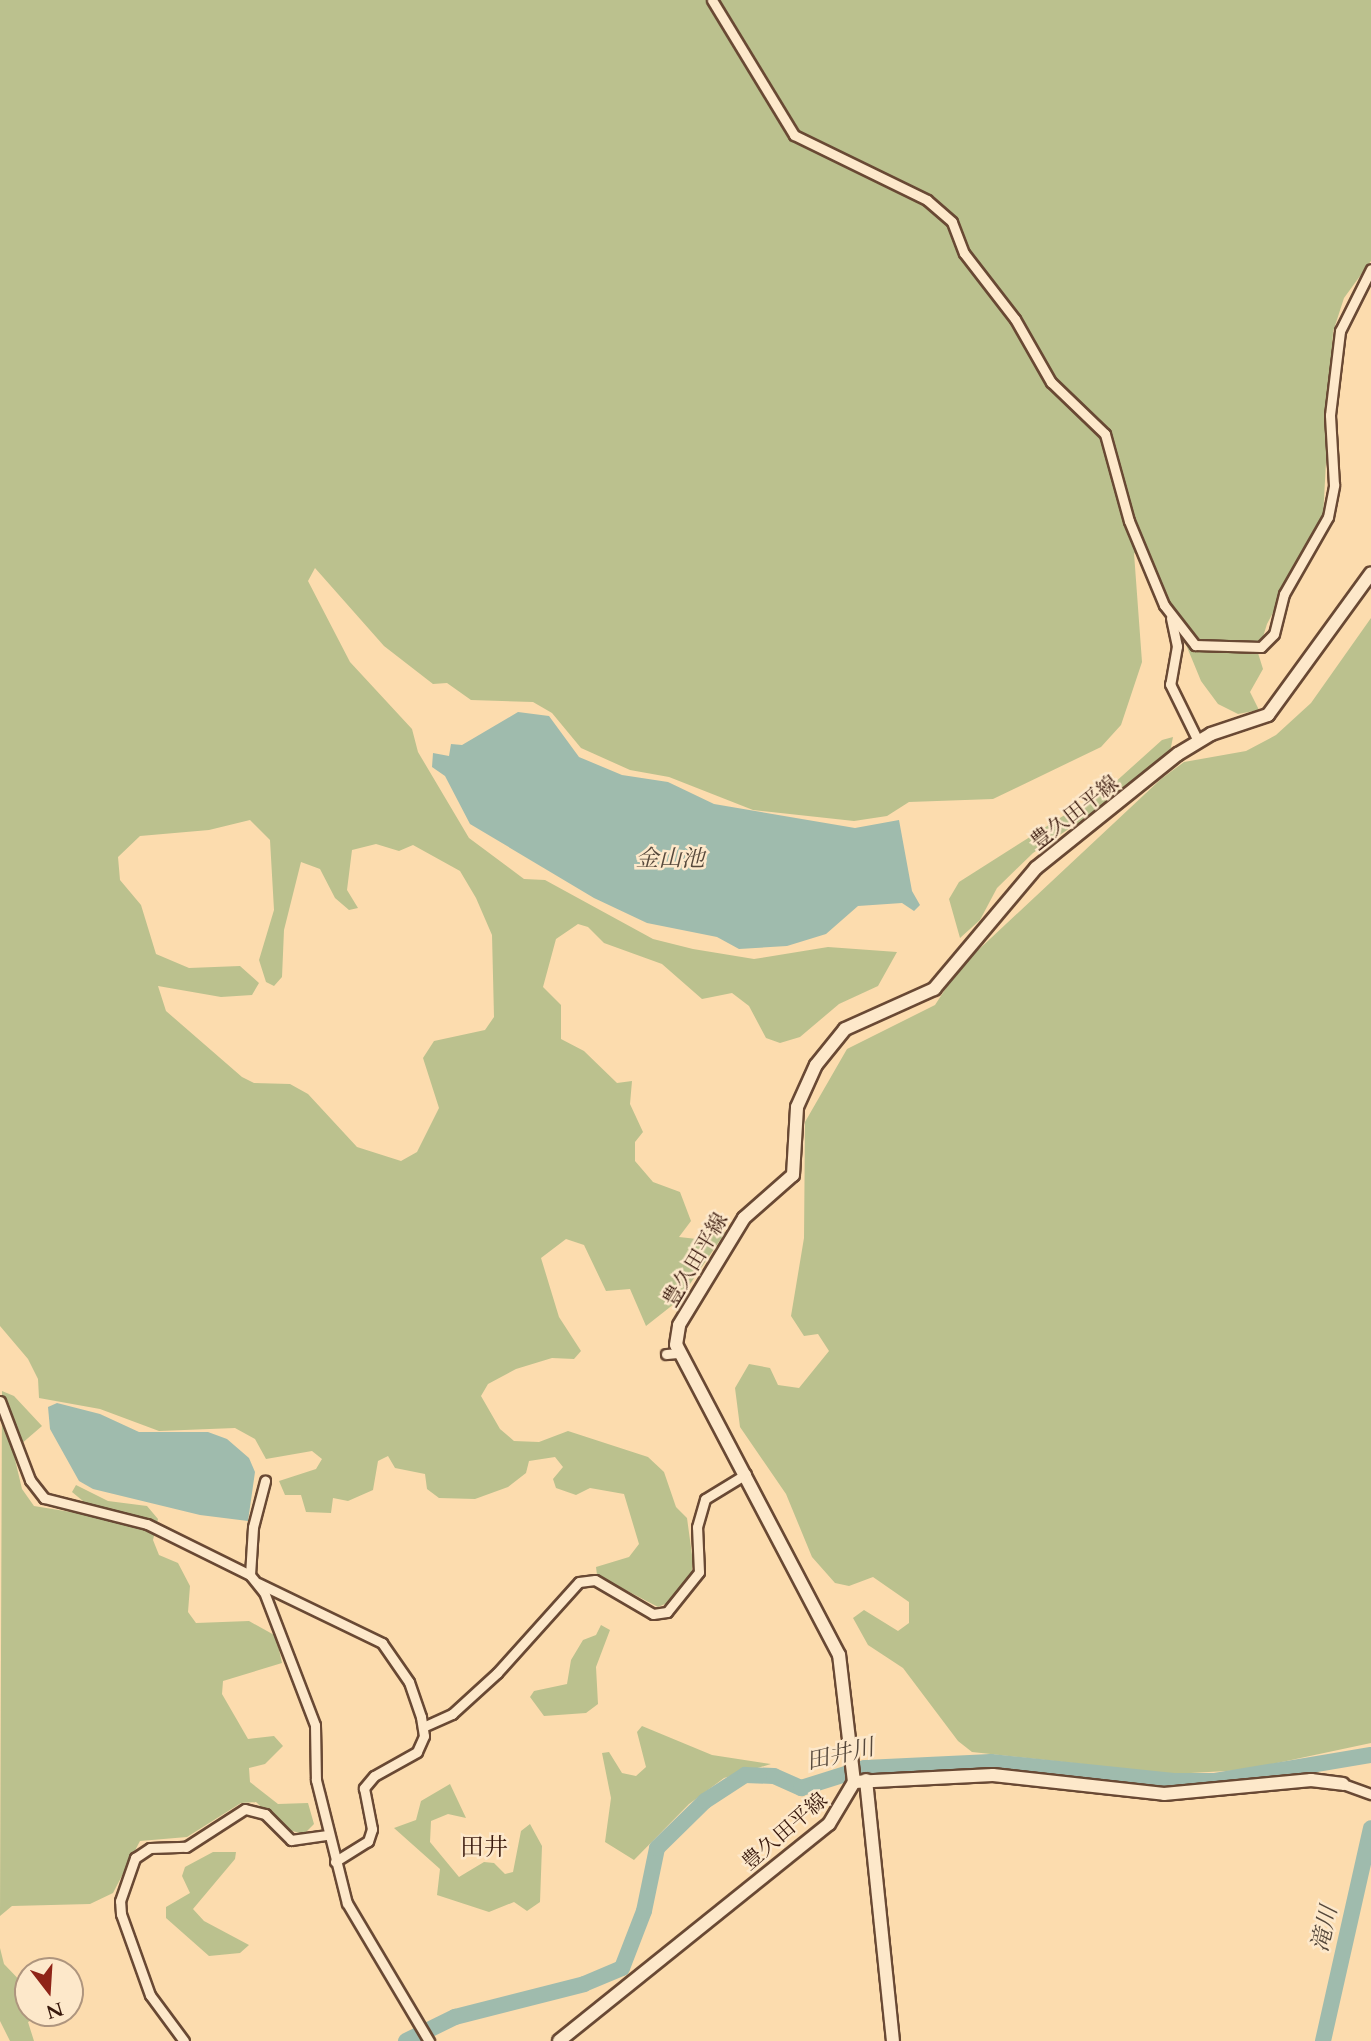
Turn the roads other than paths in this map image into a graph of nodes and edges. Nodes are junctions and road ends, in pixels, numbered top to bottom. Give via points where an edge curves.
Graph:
1 (712, 0) edge
2 (1371, 269) edge
3 (1371, 573) edge
4 (1170, 617) junction
5 (1198, 741) junction
6 (0, 1401) edge
7 (746, 1474) junction
8 (265, 1481) dead end
9 (250, 1575) junction
10 (258, 1583) junction
11 (423, 1727) junction
12 (857, 1775) junction
13 (1343, 1784) joint
14 (1371, 1794) edge
15 (326, 1835) junction
16 (335, 1862) junction
17 (424, 2033) edge
18 (184, 2041) edge
19 (559, 2041) edge
20 (893, 2041) edge

1 - 4 street via 794,135 927,200 952,222 964,253 1015,319 1051,382 1105,434 1129,521
2 - 4 street via 1340,331 1330,415 1334,485 1328,517 1284,594 1269,643 1245,649 1195,645
3 - 5 main road, 豊久田平線 via 1281,702 1254,722
4 - 5 street via 1177,646 1170,684
5 - 7 main road, 豊久田平線 via 1036,868 933,989 837,1035 797,1107 793,1175 744,1218 679,1325 672,1353
6 - 9 street via 30,1480 44,1498 147,1524
7 - 11 street via 705,1499 697,1527 699,1572 667,1612 653,1614 595,1580 579,1582 497,1673 452,1714
7 - 12 main road, 豊久田平線 via 839,1655
8 - 9 street via 251,1539
9 - 10 street
10 - 11 street via 382,1643 409,1682
10 - 15 street via 315,1725 316,1780
11 - 16 street via 417,1752 367,1781 368,1841
12 - 13 main road via 993,1775 1164,1794 1311,1780
12 - 19 main road, 豊久田平線 via 829,1824
12 - 20 main road
13 - 14 street
15 - 16 street
15 - 18 street via 291,1840 265,1814 245,1809 186,1847 150,1848 135,1858 120,1901 121,1914 150,1995
16 - 17 street via 354,1917 383,1954

